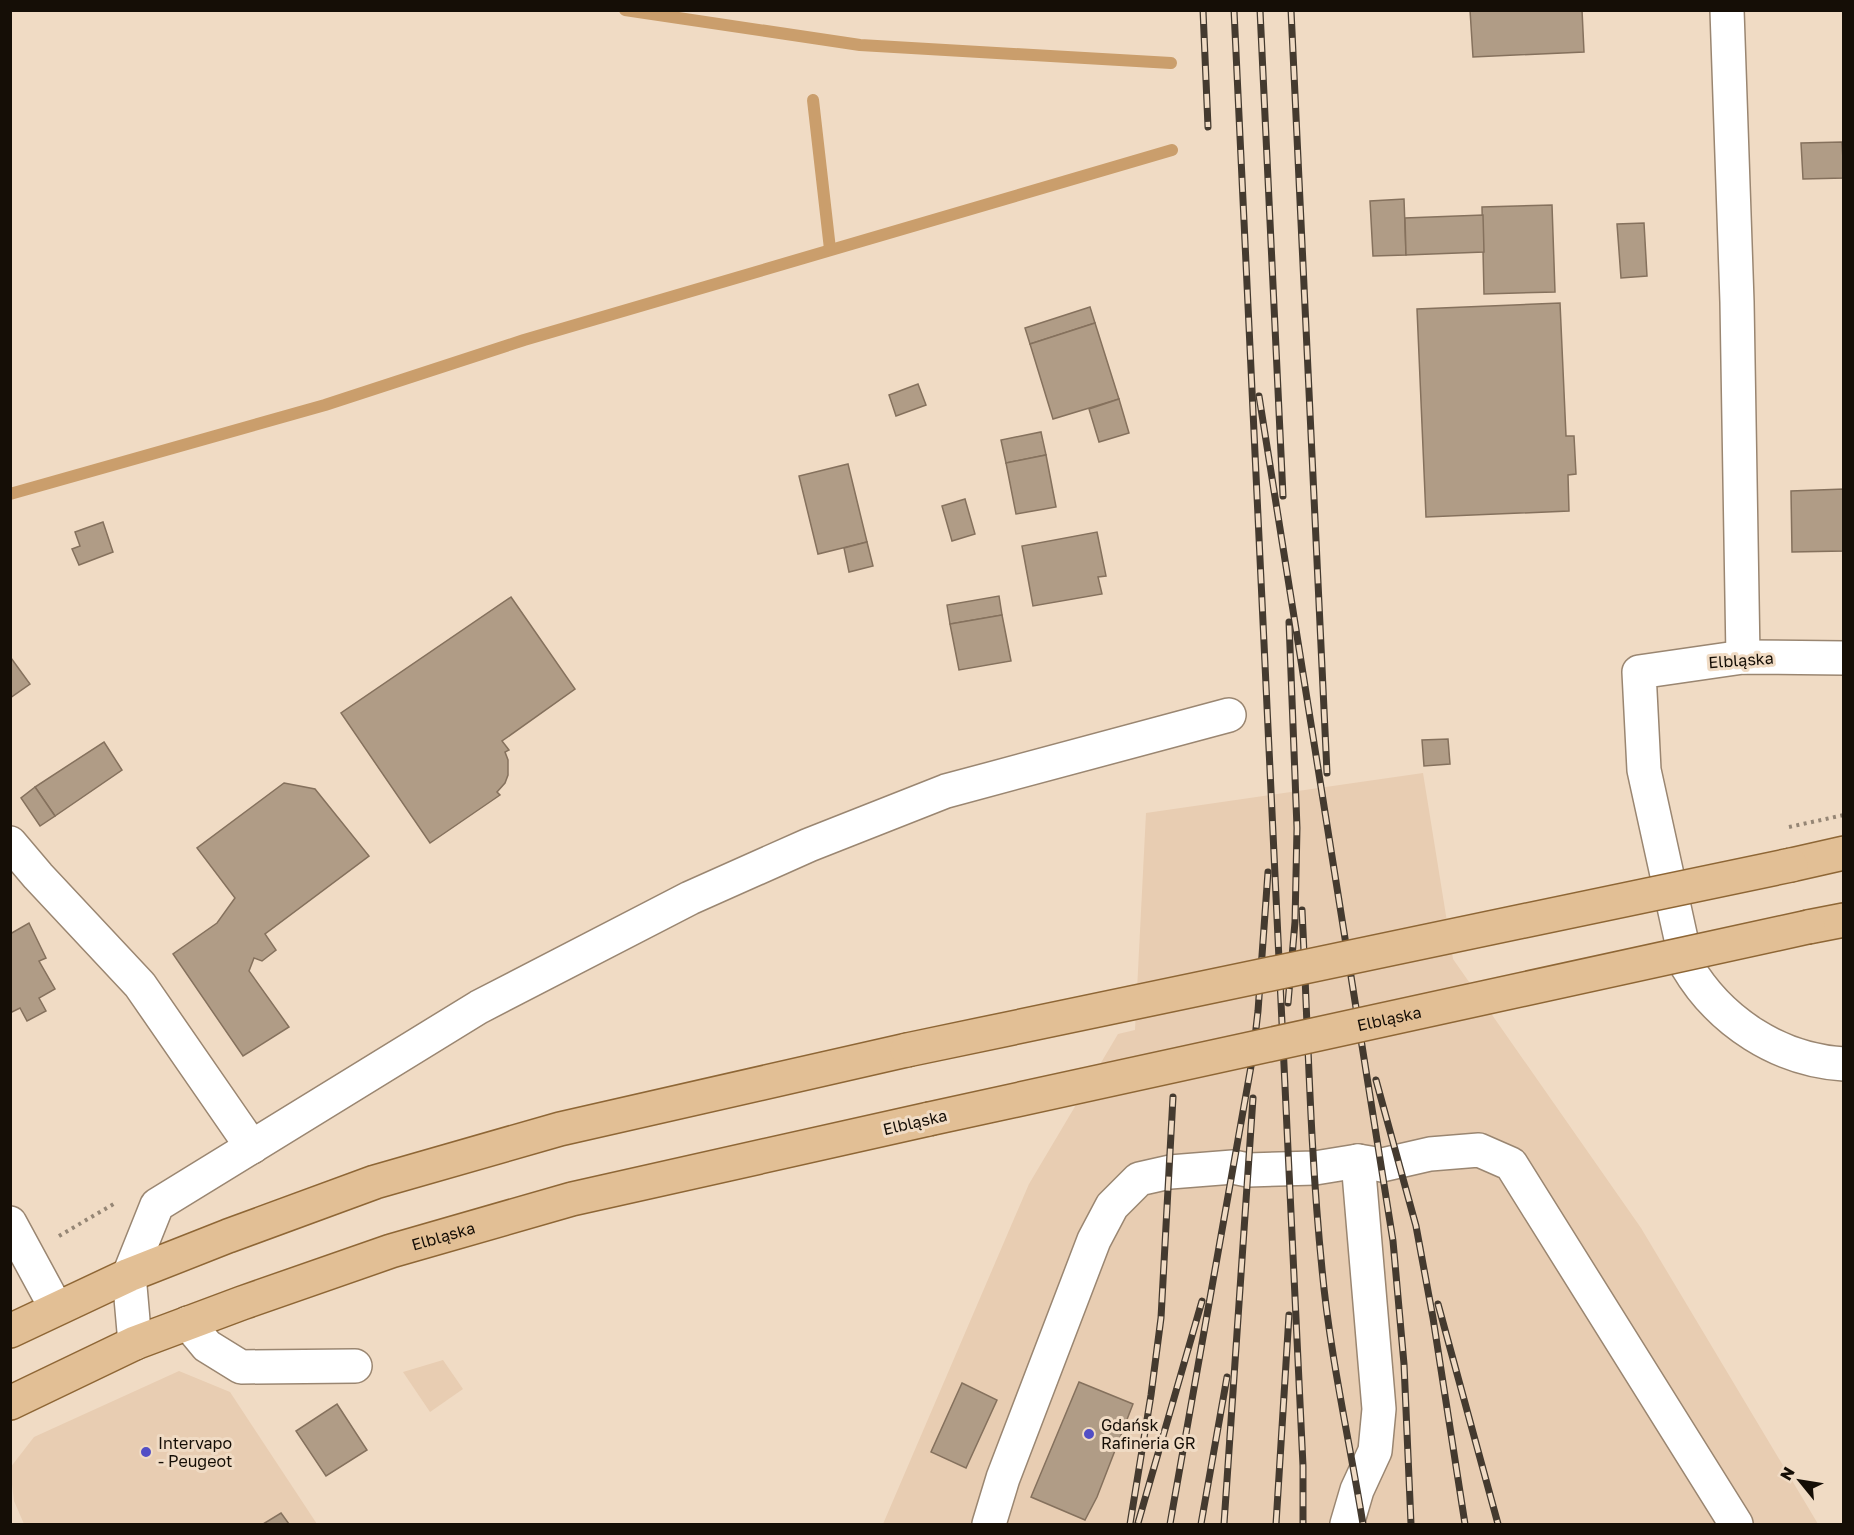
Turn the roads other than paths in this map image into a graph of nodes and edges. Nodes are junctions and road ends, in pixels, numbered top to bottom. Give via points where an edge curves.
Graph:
1 (1727, 10) edge
2 (1743, 657) junction
3 (1844, 658) edge
4 (1228, 715) dead end
5 (10, 843) edge
6 (1844, 853) edge
7 (1844, 920) edge
8 (1844, 1064) edge
9 (252, 1147) junction
10 (1358, 1161) junction
11 (10, 1223) edge
12 (129, 1275) junction
13 (56, 1308) junction
14 (188, 1323) junction
15 (10, 1331) edge
16 (135, 1343) junction
17 (355, 1366) dead end
18 (10, 1403) edge
19 (989, 1524) edge
20 (1347, 1524) edge
21 (1736, 1524) edge

1 - 2 street
2 - 3 street, Elbląska
2 - 8 street, Elbląska via 1639,672 1644,770 1687,966 1699,987 1729,1017 1759,1039 1794,1054
4 - 9 street via 946,791 809,845 690,898 479,1007
5 - 9 street via 140,985
6 - 12 main road, bridge via 907,1050 560,1129 375,1182
7 - 14 main road, Elbląska, bridge via 572,1199 391,1251
9 - 12 street via 157,1205
10 - 19 street via 1315,1168 1233,1167 1170,1172 1139,1179 1112,1206 1094,1240
10 - 20 street via 1379,1409 1374,1452
10 - 21 street via 1382,1165 1479,1150 1511,1164
11 - 13 street
12 - 13 main road
12 - 16 street
13 - 15 main road
14 - 16 main road, Elbląska
14 - 17 street via 207,1346 241,1367
16 - 18 main road, Elbląska

